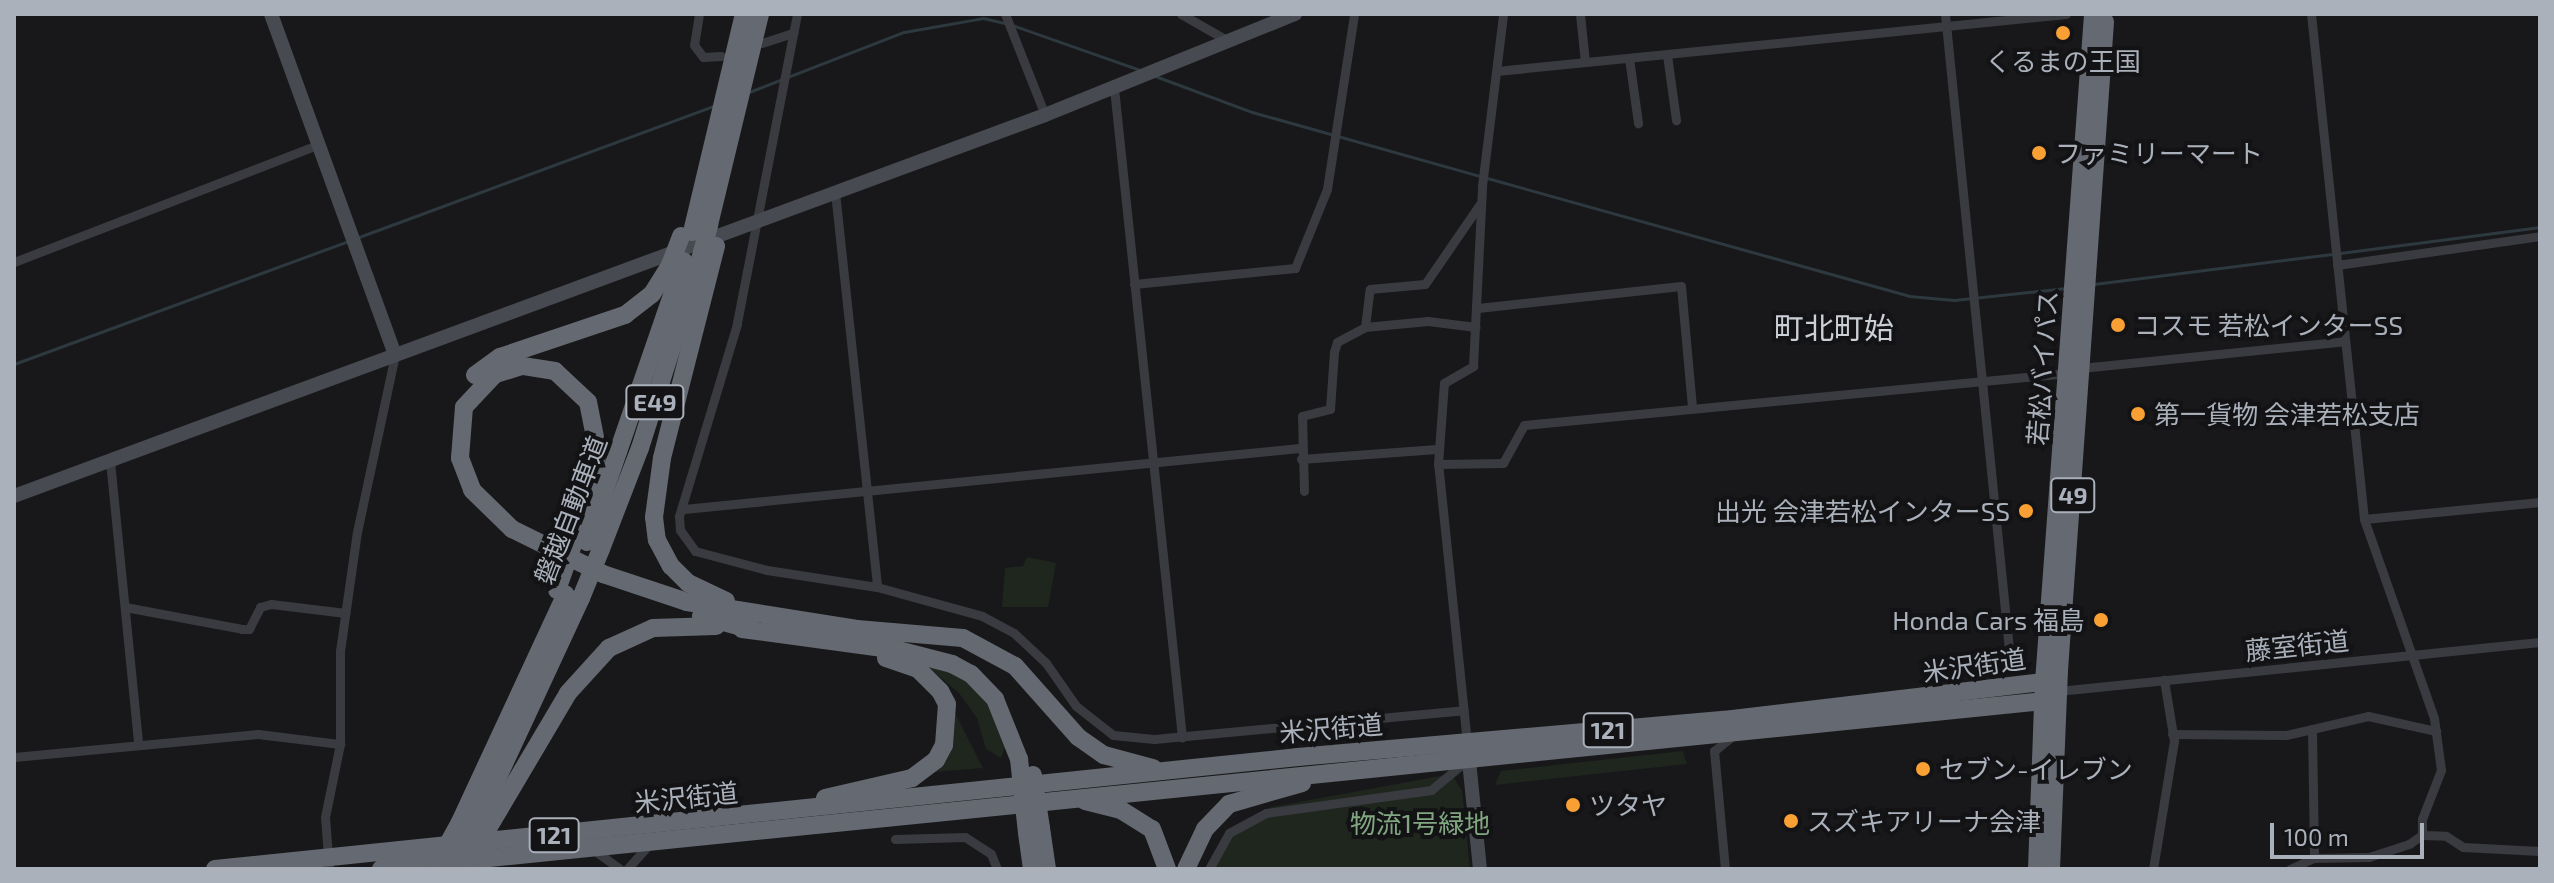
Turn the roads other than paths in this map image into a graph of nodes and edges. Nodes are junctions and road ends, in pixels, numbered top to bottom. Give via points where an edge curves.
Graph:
1 (271, 14) edge
2 (699, 14) edge
3 (744, 14) edge
4 (760, 14) edge
5 (797, 14) edge
6 (1181, 14) edge
7 (1295, 14) edge
8 (1354, 14) edge
9 (1503, 14) edge
10 (1580, 14) edge
11 (1945, 14) edge
12 (2066, 14) edge
13 (2093, 14) edge
14 (2105, 14) edge
15 (2311, 14) edge
16 (1006, 15) edge
17 (1947, 27) junction
18 (793, 33) junction
19 (1230, 42) junction
20 (742, 52) junction
21 (1667, 55) junction
22 (1629, 58) junction
23 (1585, 62) junction
24 (1497, 71) junction
25 (1114, 88) junction
26 (1045, 115) junction
27 (1676, 120) dead end
28 (1638, 123) dead end
29 (320, 144) junction
30 (719, 157) junction
31 (835, 192) junction
32 (1481, 203) junction
33 (759, 221) junction
34 (701, 229) junction
35 (2540, 236) edge
36 (709, 249) junction
37 (14, 262) edge
38 (2337, 262) junction
39 (677, 263) junction
40 (1134, 284) junction
41 (2080, 289) junction
42 (1478, 308) junction
43 (1365, 327) junction
44 (1476, 327) junction
45 (2345, 341) junction
46 (395, 355) junction
47 (2075, 371) junction
48 (1984, 380) junction
49 (1692, 407) junction
50 (1299, 448) junction
51 (1437, 449) junction
52 (1301, 459) junction
53 (110, 461) junction
54 (1153, 463) junction
55 (1438, 464) junction
56 (867, 491) junction
57 (1304, 491) dead end
58 (14, 496) edge
59 (2540, 502) edge
60 (684, 509) junction
61 (2364, 519) junction
62 (588, 542) junction
63 (877, 587) junction
64 (568, 594) junction
65 (125, 607) junction
66 (345, 613) junction
67 (757, 622) junction
68 (855, 638) junction
69 (2540, 642) edge
70 (2411, 655) junction
71 (2010, 659) dead end
72 (2164, 680) junction
73 (2048, 691) junction
74 (1464, 710) junction
75 (1782, 727) junction
76 (2312, 729) junction
77 (2436, 731) junction
78 (2172, 734) junction
79 (1182, 737) junction
80 (1679, 737) junction
81 (138, 744) junction
82 (340, 744) junction
83 (1468, 751) junction
84 (14, 757) edge
85 (1714, 761) junction
86 (1407, 765) junction
87 (1172, 772) junction
88 (1058, 799) junction
89 (477, 821) junction
90 (689, 822) junction
91 (1034, 830) junction
92 (2422, 835) junction
93 (679, 839) junction
94 (895, 839) dead end
95 (2540, 851) edge
96 (510, 855) junction
97 (2314, 858) junction
98 (328, 863) edge
99 (215, 869) edge
100 (381, 869) edge
101 (434, 869) edge
102 (452, 869) edge
103 (464, 869) edge
104 (620, 869) edge
105 (627, 869) edge
106 (997, 869) edge
107 (1032, 869) edge
108 (1047, 869) edge
109 (1167, 869) edge
110 (1186, 869) edge
111 (1209, 869) edge
112 (1480, 869) edge
113 (1725, 869) edge
114 (2037, 869) edge
115 (2051, 869) edge
116 (2153, 869) edge
117 (2290, 869) edge

1 - 29 street
2 - 20 street via 694,45 703,57
3 - 20 highway
4 - 20 highway
5 - 18 street
6 - 19 street
7 - 19 street
8 - 40 street via 1327,189 1295,268
9 - 24 street
10 - 23 street
11 - 17 street
12 - 17 street
13 - 41 highway, 若松バイパス / 49
14 - 41 highway, 若松バイパス / 49
15 - 38 street
16 - 26 street
17 - 21 street
17 - 48 street
18 - 20 street
18 - 33 street
19 - 25 street
20 - 30 highway
20 - 30 highway via 745,81
21 - 22 street
21 - 27 street
22 - 23 street
22 - 28 street
23 - 24 street
24 - 32 street
25 - 26 street
25 - 40 street
26 - 31 street
29 - 37 street
29 - 46 street
30 - 34 highway
30 - 34 highway
31 - 33 street
31 - 56 street
32 - 42 street
32 - 43 street via 1425,284 1370,289
33 - 46 street
33 - 60 street via 737,324
34 - 36 highway
34 - 39 highway, bridge
35 - 38 street
36 - 62 highway, 磐越自動車道 / E49 via 640,448
36 - 67 highway via 657,483 657,540 688,583
38 - 45 street
39 - 62 highway, 磐越自動車道 / E49
39 - 67 highway via 652,294 625,315 508,354 475,375 450,418 452,467 465,496 484,518 559,566 636,596
40 - 54 street
41 - 47 highway, 若松バイパス / 49
42 - 44 street
42 - 49 street via 1681,286
43 - 44 street via 1428,321
43 - 50 street via 1337,342 1330,409 1302,416
44 - 51 street via 1473,366 1444,383
45 - 47 street
45 - 61 street
46 - 53 street
46 - 66 street
47 - 48 street
47 - 73 highway, 若松バイパス / 49
48 - 49 street
48 - 71 street
49 - 55 street via 1524,425 1503,463
50 - 52 street
50 - 54 street
51 - 52 street
51 - 55 street
52 - 57 street
53 - 58 street
53 - 65 street
54 - 56 street
54 - 79 street
55 - 74 street
56 - 60 street
56 - 63 street
59 - 61 street
60 - 63 street via 680,530 705,557
61 - 70 street
62 - 64 highway, 磐越自動車道 / E49, bridge
62 - 64 highway, bridge
62 - 67 highway via 598,452 588,402 555,371 522,366 495,374 464,407 459,440 469,483 495,516 562,557 643,590
63 - 79 street via 955,606 1014,633 1046,663 1076,706 1113,735
64 - 89 highway, 磐越自動車道 / E49
64 - 89 highway, 磐越自動車道 / E49 via 518,703
65 - 66 street via 242,629 249,629 260,607 271,604
65 - 81 street
66 - 82 street
67 - 68 highway
67 - 89 highway via 670,625 638,632 609,648 568,693
68 - 87 highway via 931,632 986,647 1015,666 1078,737 1104,755
68 - 90 highway via 918,669 940,691 949,725 936,760 920,774 891,785
68 - 91 highway, bridge via 931,655 971,674 1001,708 1024,758
69 - 70 street, 藤室街道
70 - 72 street, 藤室街道
70 - 77 street
72 - 73 street, 藤室街道
72 - 78 street
73 - 75 highway, 米沢街道 / 121
73 - 83 highway, 米沢街道 / 121 via 1724,720
73 - 114 highway, 若松バイパス / 49
73 - 115 highway, 若松バイパス / 49
74 - 79 street
74 - 83 street
75 - 80 highway, 米沢街道 / 121
75 - 85 street via 1721,741
76 - 77 street via 2368,716
76 - 78 street via 2246,736
76 - 97 street
77 - 92 street via 2441,770 2422,819
78 - 116 street
80 - 83 highway, 米沢街道 / 121
80 - 85 street via 1702,745
81 - 82 street via 258,734
81 - 84 street
82 - 98 street via 325,817
83 - 86 highway, 米沢街道 / 121
83 - 87 highway, 米沢街道 / 121
83 - 111 street via 1431,790 1266,813 1229,833
83 - 112 street
85 - 113 street
86 - 88 highway, 米沢街道 / 121
86 - 110 highway via 1295,785 1229,804 1205,829
87 - 90 highway, 米沢街道 / 121
88 - 93 highway, 米沢街道 / 121
88 - 109 highway via 1092,801 1141,821 1160,839
89 - 101 highway, 磐越自動車道 / E49, bridge
89 - 102 highway, 磐越自動車道 / E49, bridge
89 - 103 highway, bridge
90 - 98 highway, 米沢街道 / 121
91 - 107 highway
91 - 108 highway
92 - 95 street via 2446,836 2463,847
92 - 97 street via 2369,857
93 - 96 highway, 米沢街道 / 121
93 - 105 street via 638,851
94 - 106 street via 965,837 991,854
96 - 100 highway, 米沢街道 / 121
96 - 104 street via 523,860 599,853
97 - 117 street
98 - 99 highway, 米沢街道 / 121

